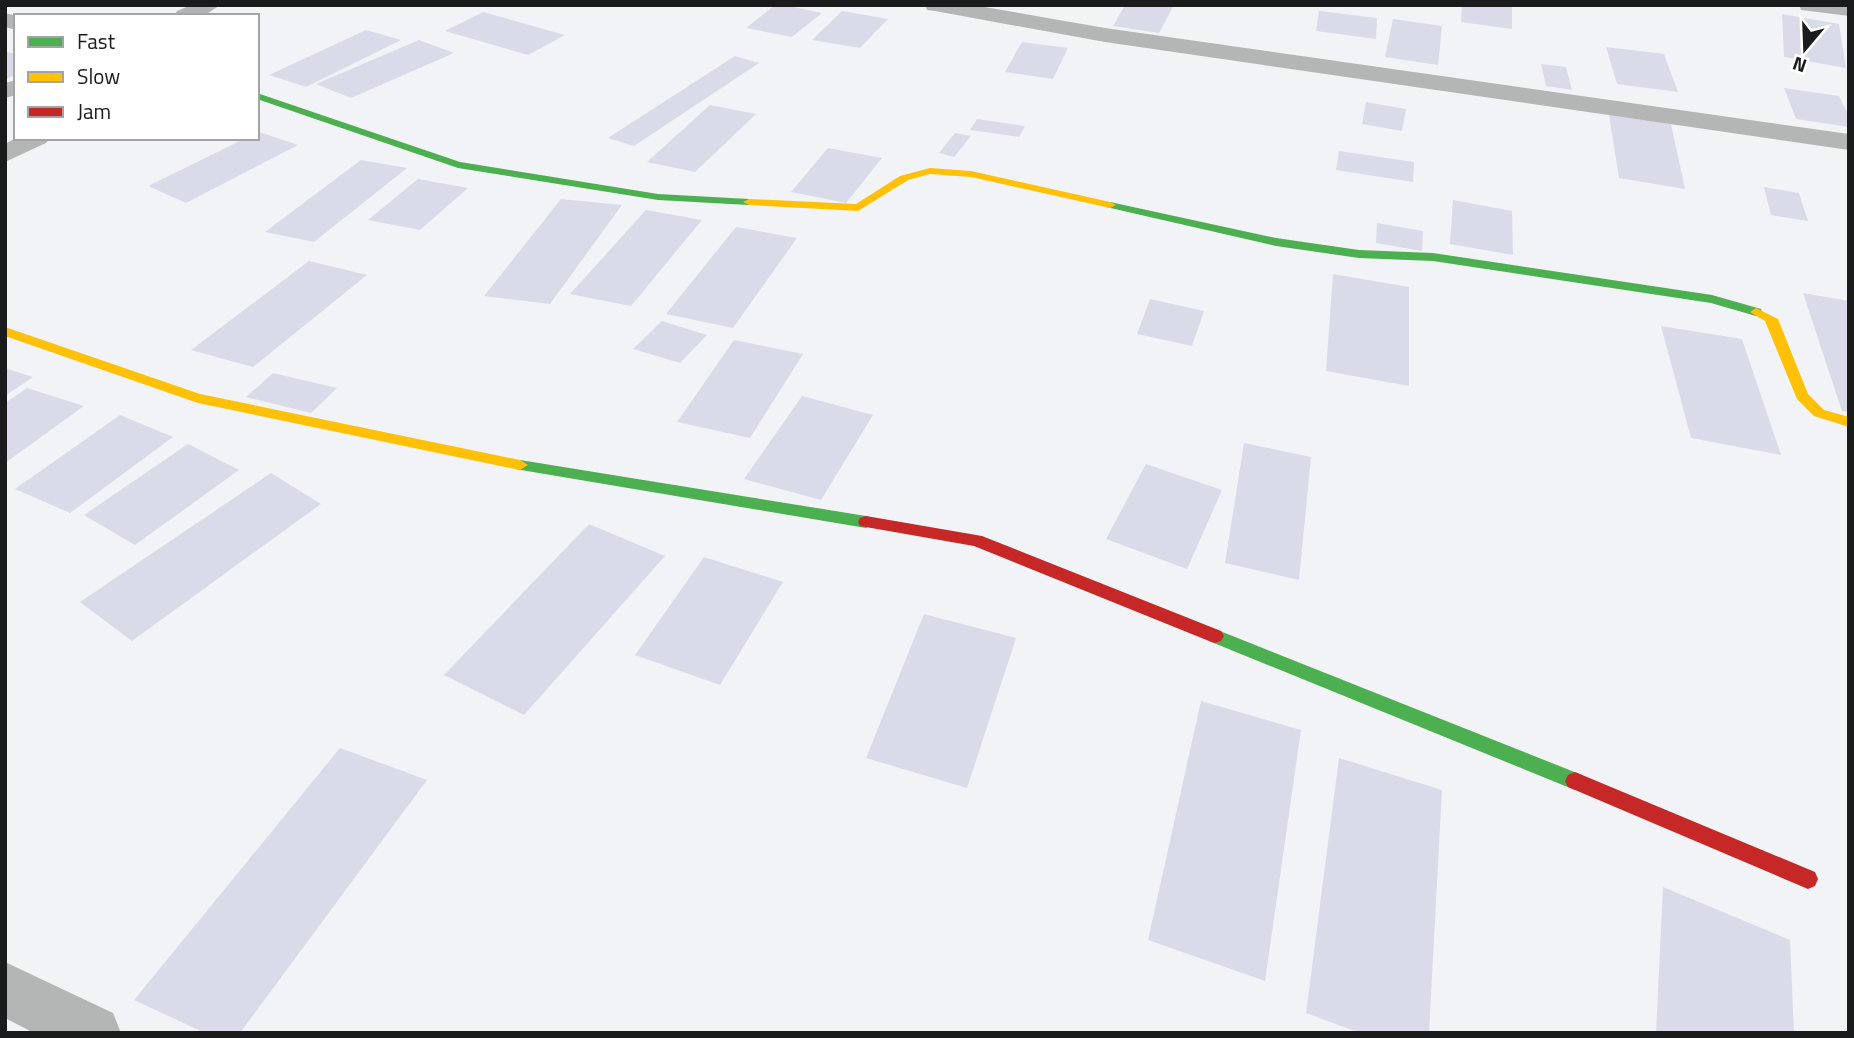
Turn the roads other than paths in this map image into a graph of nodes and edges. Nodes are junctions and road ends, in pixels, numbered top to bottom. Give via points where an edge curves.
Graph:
1 (210, 5) edge
2 (935, 5) edge
3 (1809, 5) edge
4 (1849, 10) edge
5 (190, 14) edge
6 (259, 97) edge
7 (33, 140) edge
8 (1849, 142) edge
9 (5, 154) edge
10 (5, 331) edge
11 (1849, 422) edge
12 (1808, 879) dead end
13 (5, 989) edge
14 (93, 1033) edge

1 - 5 street
2 - 8 street via 1105,35
3 - 4 street
6 - 11 street via 458,165 658,197 858,208 904,178 930,171 971,174 1276,242 1359,254 1433,257 1712,299 1771,319 1801,396 1819,414
7 - 9 street
10 - 12 street via 212,401 552,472 976,540 1469,737
13 - 14 street

